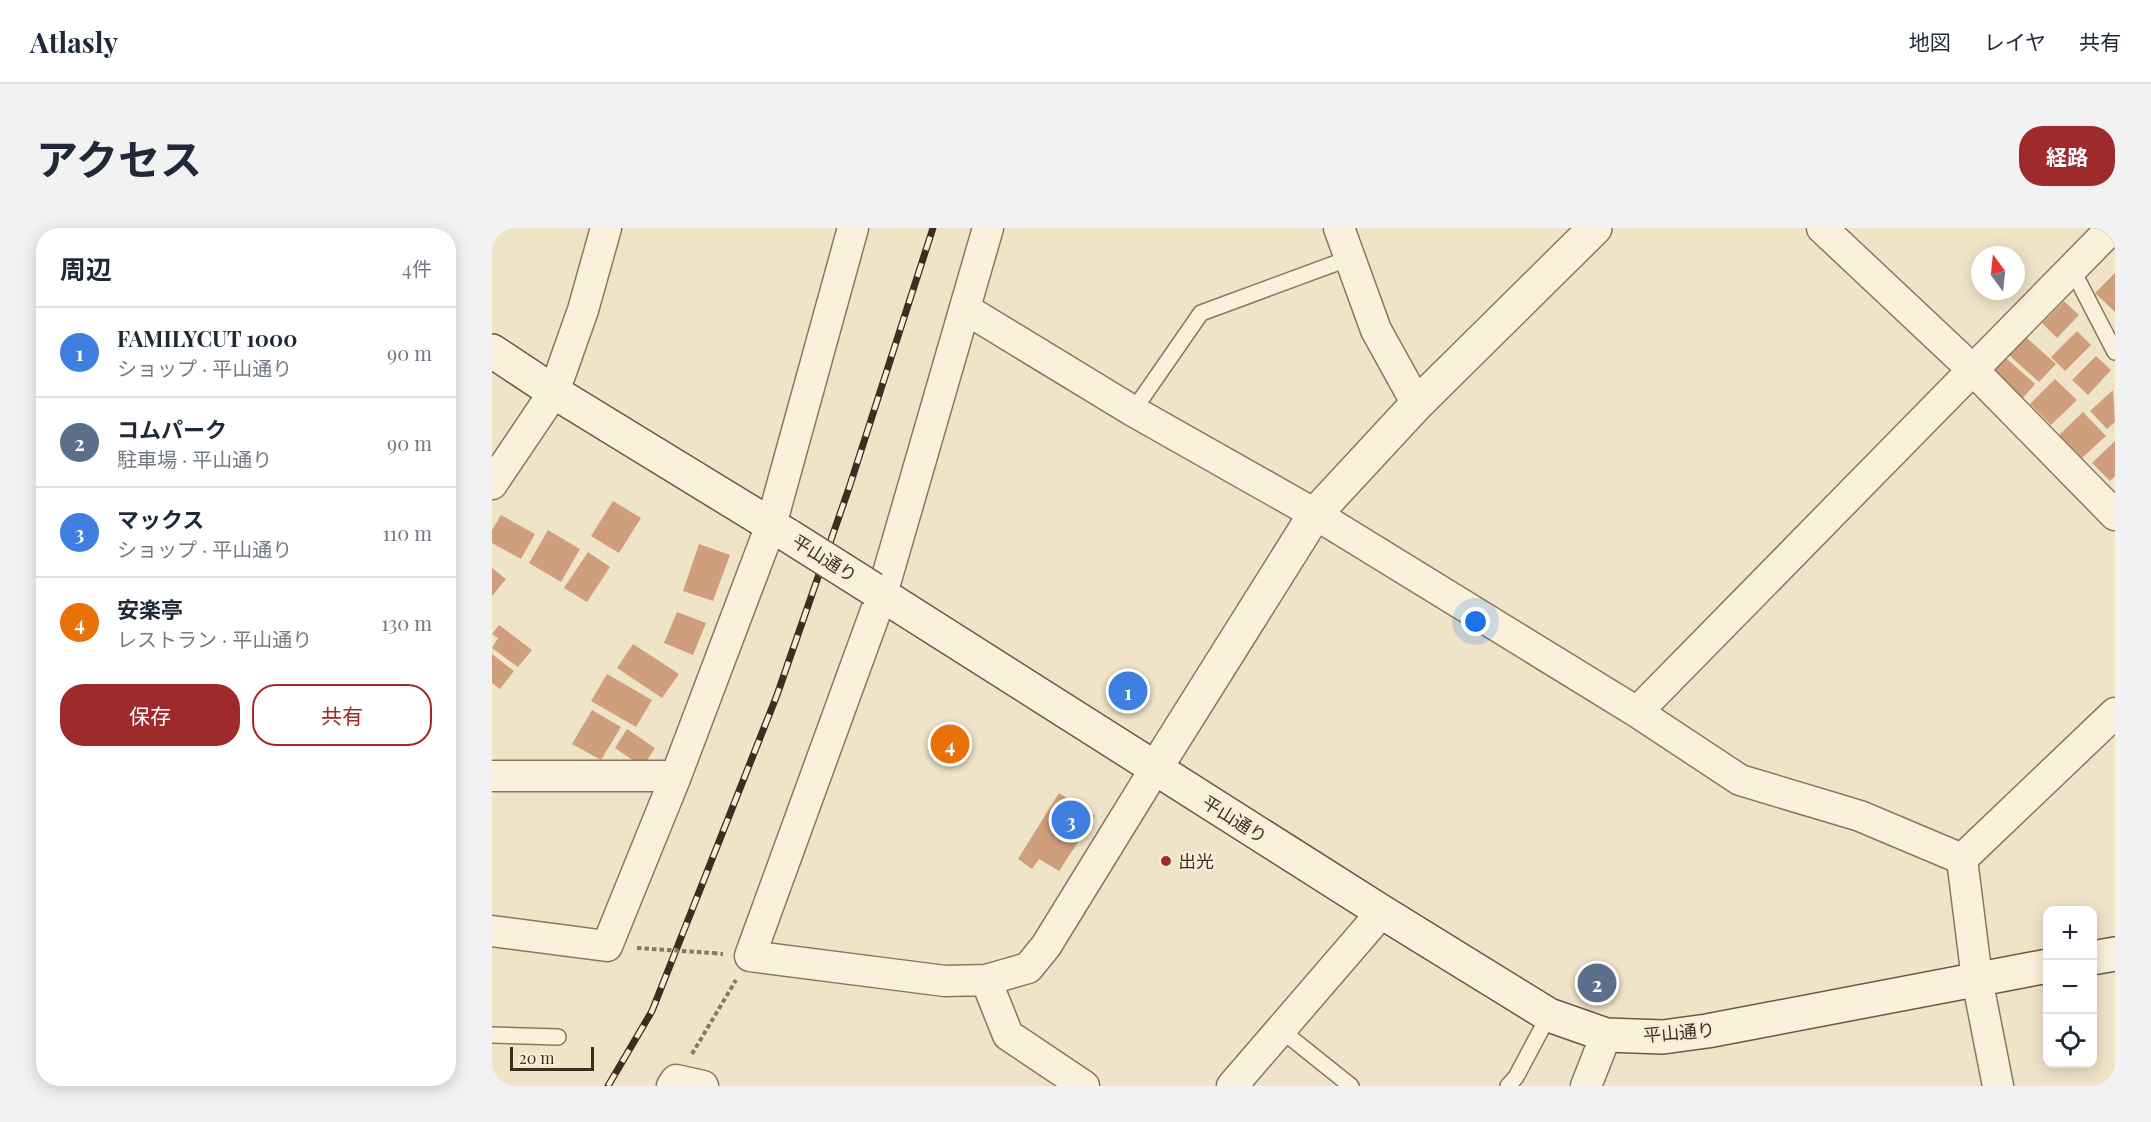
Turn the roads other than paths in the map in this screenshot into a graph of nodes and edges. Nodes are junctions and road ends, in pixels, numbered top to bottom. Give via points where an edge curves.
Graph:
1 (606, 228) edge
2 (853, 228) edge
3 (988, 228) edge
4 (1339, 228) edge
5 (1595, 228) edge
6 (1822, 228) edge
7 (2112, 228) edge
8 (1350, 258) junction
9 (2072, 269) junction
10 (967, 310) junction
11 (492, 337) edge
12 (2115, 352) edge
13 (499, 359) edge
14 (1973, 370) junction
15 (554, 392) junction
16 (1417, 404) junction
17 (1133, 411) junction
18 (492, 484) edge
19 (1315, 514) junction
20 (2115, 515) edge
21 (780, 530) junction
22 (878, 592) junction
23 (1636, 712) junction
24 (2115, 713) edge
25 (1155, 769) junction
26 (492, 776) edge
27 (676, 776) junction
28 (1962, 859) junction
29 (1382, 912) junction
30 (492, 931) edge
31 (2115, 954) edge
32 (2097, 957) edge
33 (2043, 967) edge
34 (1977, 979) junction
35 (986, 980) junction
36 (1549, 1015) junction
37 (1281, 1030) junction
38 (492, 1035) edge
39 (1606, 1035) junction
40 (558, 1037) dead end
41 (1084, 1086) edge
42 (1232, 1086) edge
43 (1351, 1086) edge
44 (1508, 1086) edge
45 (1586, 1086) edge
46 (1998, 1086) edge

1 - 15 street
2 - 21 street
3 - 10 street
4 - 8 street
5 - 16 main road
6 - 14 street
7 - 9 street
8 - 16 street via 1376,330
8 - 17 lane via 1201,313
9 - 12 lane
9 - 14 street
10 - 17 street
10 - 22 street
11 - 13 street
13 - 15 main road, 平山通り
14 - 20 street
14 - 23 street
15 - 18 street
15 - 21 main road, 平山通り
16 - 19 main road
17 - 19 street
19 - 23 street
19 - 25 main road
21 - 22 main road, 平山通り, bridge
21 - 27 street
22 - 25 main road, 平山通り
22 - 35 street via 750,956 945,981
23 - 28 street via 1740,780 1860,816
24 - 28 street
25 - 29 main road, 平山通り
25 - 35 street via 1028,968
26 - 27 street
27 - 30 street via 607,946
28 - 34 street
29 - 36 main road, 平山通り
29 - 37 street
31 - 32 main road
33 - 34 main road, 平山通り
34 - 39 main road, 平山通り via 1662,1037
34 - 46 street
35 - 41 street via 1008,1035
36 - 39 main road, 平山通り
36 - 44 lane
37 - 42 street
37 - 43 lane
38 - 40 lane
39 - 45 street

